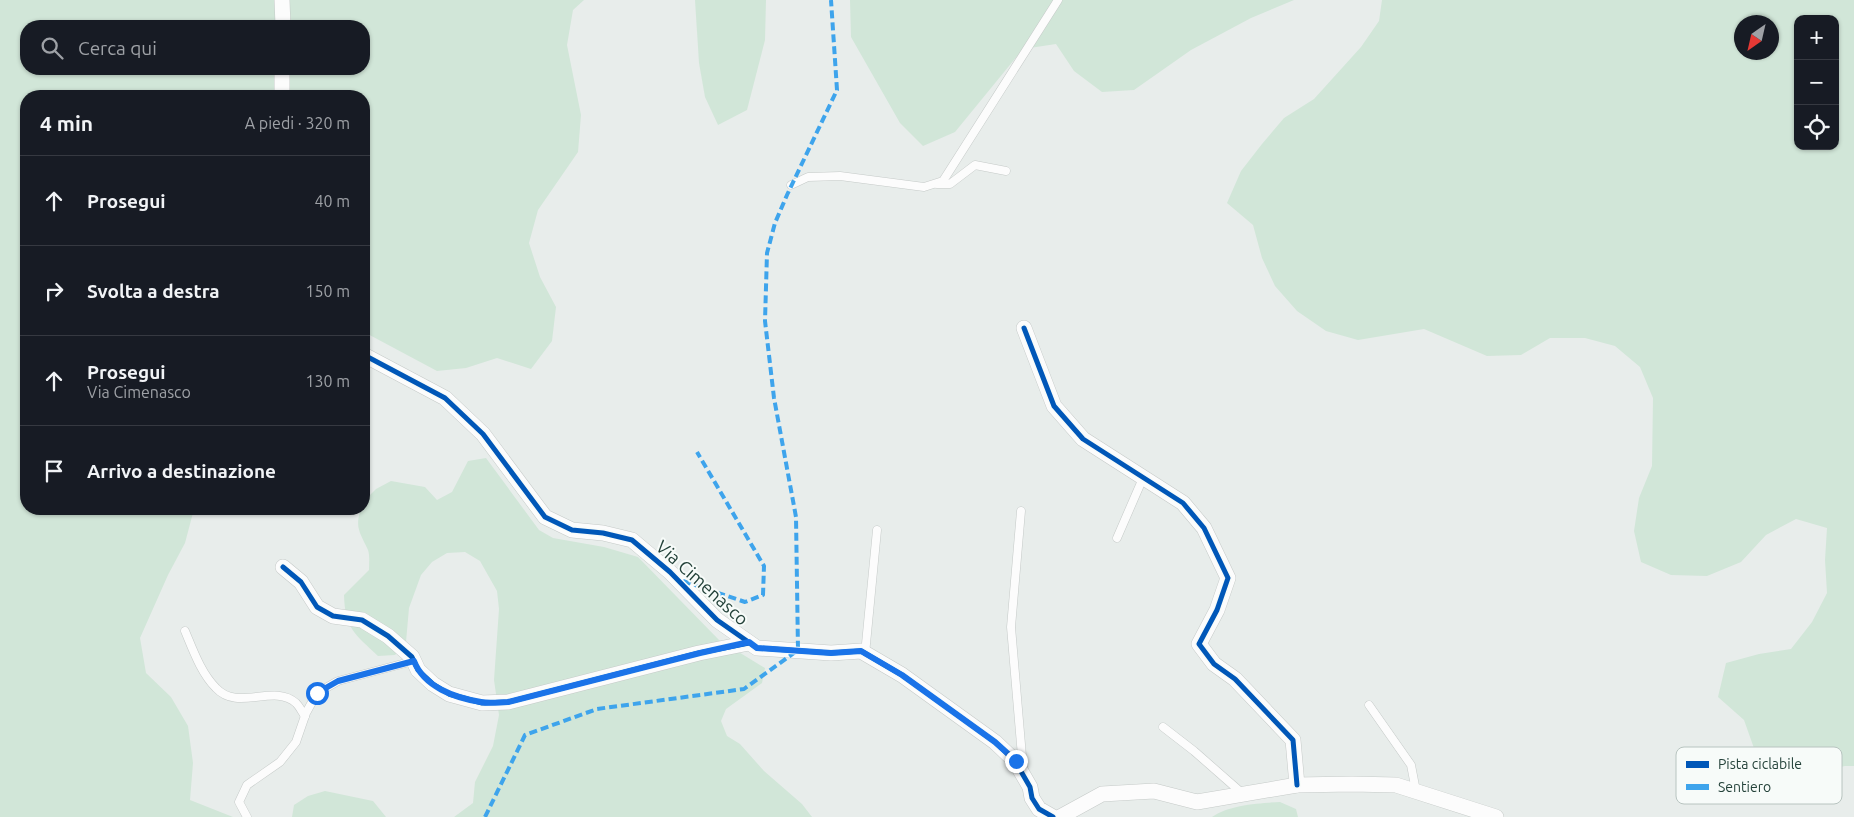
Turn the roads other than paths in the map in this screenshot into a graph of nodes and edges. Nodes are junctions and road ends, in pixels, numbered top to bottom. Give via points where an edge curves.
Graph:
1 (282, 0) edge
2 (1058, 0) edge
3 (283, 20) edge
4 (282, 75) edge
5 (282, 90) edge
6 (1006, 171) dead end
7 (933, 184) junction
8 (791, 185) dead end
9 (1024, 328) dead end
10 (370, 358) edge
11 (1143, 478) junction
12 (1021, 511) dead end
13 (877, 530) dead end
14 (1117, 538) dead end
15 (283, 567) dead end
16 (185, 631) dead end
17 (749, 642) junction
18 (865, 654) junction
19 (414, 661) junction
20 (1369, 705) dead end
21 (305, 716) junction
22 (1163, 727) dead end
23 (1024, 775) junction
24 (1297, 785) junction
25 (1416, 791) junction
26 (1243, 794) junction
27 (247, 817) edge
28 (1053, 817) edge
29 (1060, 817) edge
30 (1496, 817) edge

1 - 3 street
2 - 7 lane via 943,181
4 - 5 street
6 - 7 lane via 975,165 950,184
7 - 8 lane via 924,187 840,176 808,177
9 - 11 street via 1054,406 1083,439
10 - 17 street, Via Cimenasco via 445,398 483,434 545,517 572,530 632,540 670,572 717,620
11 - 14 lane
11 - 24 street via 1183,503 1204,528 1218,555 1228,578 1217,610 1199,644 1214,664 1236,679 1294,740
12 - 23 lane via 1011,627
13 - 18 lane
15 - 19 street via 302,582 317,607 333,616 362,620 388,636
16 - 21 lane via 199,664 217,690 233,698 275,695 288,698
17 - 18 street, Via Cimenasco via 757,648 831,653 861,651
17 - 19 street via 508,702 482,703 448,694 418,670
18 - 23 street, Via Cimenasco via 902,675 995,742 1016,761
19 - 21 lane via 338,681 317,693
20 - 25 lane via 1412,765
21 - 27 lane via 296,742 280,762 248,785 239,802
22 - 26 lane
23 - 28 street, Via Cimenasco via 1039,809
24 - 25 street via 1396,785
24 - 26 street
25 - 30 street
26 - 29 street via 1197,802 1154,791 1102,794

